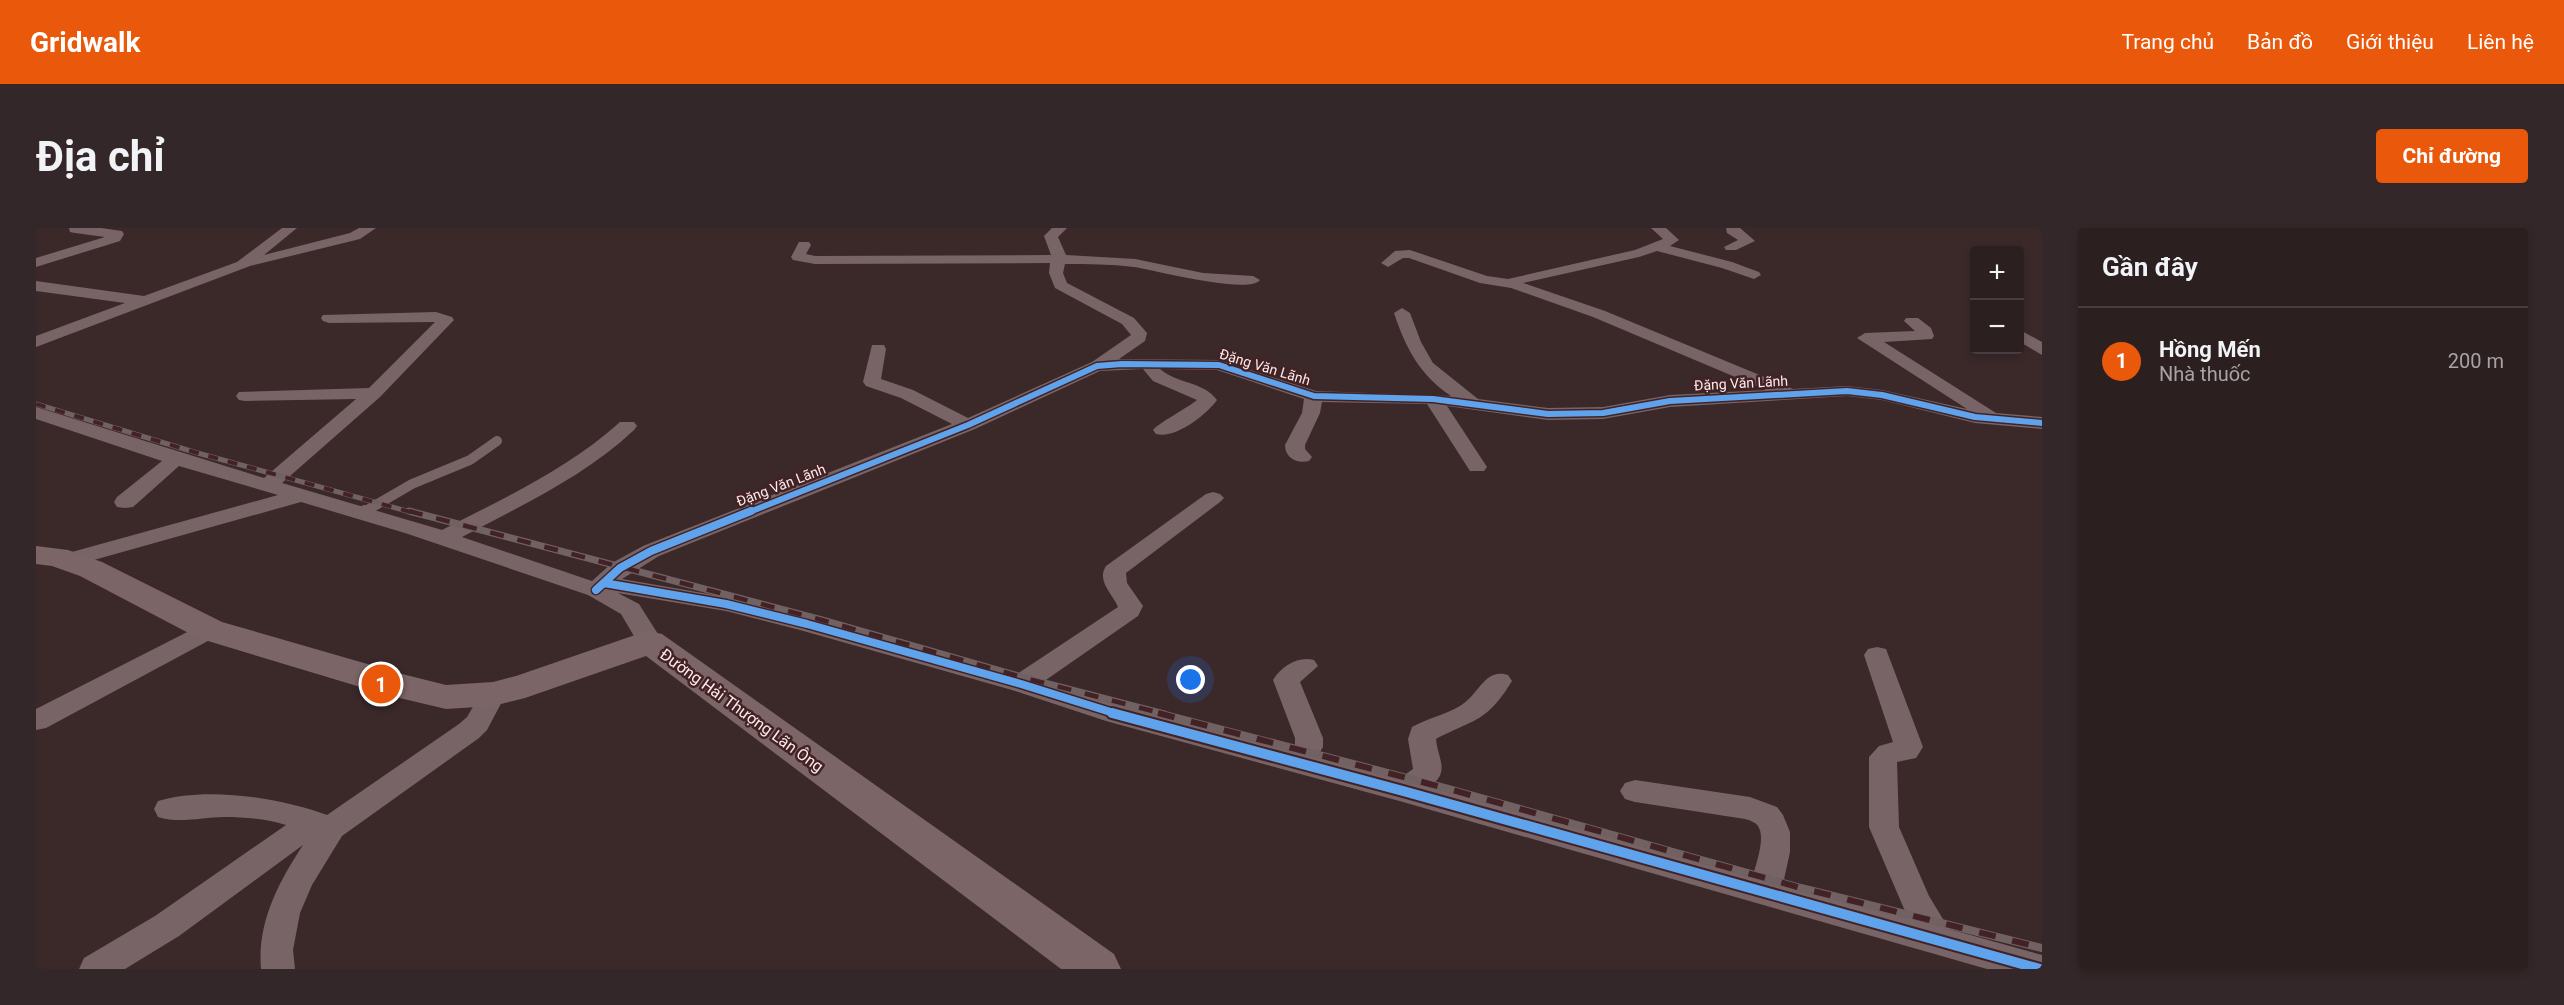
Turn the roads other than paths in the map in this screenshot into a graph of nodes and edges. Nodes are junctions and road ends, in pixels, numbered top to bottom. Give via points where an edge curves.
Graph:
1 (290, 228) edge
2 (369, 228) edge
3 (1060, 228) edge
4 (1658, 228) edge
5 (1733, 228) edge
6 (75, 229) edge
7 (804, 245) dead end
8 (1658, 247) junction
9 (1731, 247) dead end
10 (1059, 258) junction
11 (36, 263) edge
12 (1388, 263) dead end
13 (242, 265) junction
14 (1754, 275) dead end
15 (1253, 280) dead end
16 (1515, 284) junction
17 (36, 286) edge
18 (146, 302) junction
19 (1402, 313) dead end
20 (329, 318) dead end
21 (1912, 321) dead end
22 (2024, 338) edge
23 (36, 342) edge
24 (878, 349) dead end
25 (2042, 350) edge
26 (1149, 363) junction
27 (1097, 366) junction
28 (374, 393) junction
29 (1791, 394) junction
30 (245, 396) dead end
31 (1314, 396) junction
32 (1433, 399) junction
33 (1207, 403) junction
34 (1472, 404) junction
35 (36, 413) edge
36 (1997, 420) junction
37 (2042, 423) edge
38 (968, 425) junction
39 (627, 426) dead end
40 (1163, 430) dead end
41 (1192, 432) dead end
42 (497, 441) dead end
43 (1302, 457) dead end
44 (176, 459) junction
45 (1477, 467) dead end
46 (267, 486) junction
47 (301, 496) junction
48 (1213, 498) dead end
49 (125, 502) dead end
50 (362, 513) junction
51 (444, 538) junction
52 (52, 558) edge
53 (600, 587) junction
54 (210, 630) junction
55 (650, 642) junction
56 (1877, 655) dead end
57 (1305, 666) dead end
58 (1499, 681) dead end
59 (1021, 684) junction
60 (493, 693) junction
61 (36, 720) edge
62 (1298, 762) junction
63 (1403, 791) junction
64 (1635, 791) dead end
65 (169, 809) dead end
66 (322, 825) junction
67 (1765, 892) junction
68 (1938, 941) junction
69 (1059, 956) edge
70 (96, 969) edge
71 (278, 969) edge
72 (1097, 969) edge
73 (2040, 969) edge

1 - 13 street
2 - 13 street via 344,239
3 - 10 street via 1051,236
4 - 8 street via 1672,240
5 - 9 street via 1734,234 1748,241
6 - 11 street via 117,234 115,238
7 - 10 street via 798,257 822,260
8 - 14 street
8 - 16 street via 1515,280
10 - 15 street via 1136,263 1203,277
10 - 27 street via 1056,273 1060,285 1128,321 1139,333 1134,342
12 - 16 street via 1407,254 1485,280
13 - 18 street
16 - 29 street via 1599,314
17 - 18 street
18 - 23 street
19 - 34 street via 1419,357
20 - 28 street via 445,319
21 - 36 street via 1926,336 1864,338
22 - 25 street
24 - 38 street via 872,382 907,394
26 - 27 street, Đặng Văn Lãnh
26 - 31 street, Đặng Văn Lãnh via 1226,367
26 - 33 street via 1157,376 1204,395
27 - 38 street, Đặng Văn Lãnh
28 - 30 street
28 - 46 street
29 - 34 street, Đặng Văn Lãnh via 1670,401 1581,415
29 - 36 street, Đặng Văn Lãnh via 1864,393
31 - 32 street, Đặng Văn Lãnh
31 - 43 street via 1311,413 1294,448
32 - 34 street, Đặng Văn Lãnh
32 - 45 street
33 - 40 street
33 - 41 street via 1220,414
35 - 44 street
36 - 37 street, Đặng Văn Lãnh
38 - 53 street, Đặng Văn Lãnh via 651,551 620,568
39 - 51 street via 572,470
42 - 50 lane via 469,462 419,480
44 - 46 street
44 - 49 street
46 - 47 street
47 - 50 street
47 - 52 street
48 - 59 street via 1114,571 1115,583 1131,606 1129,611
50 - 51 street
51 - 53 street
52 - 54 street, Đường Hải Thượng Lãn Ông via 110,577
53 - 55 street via 630,609
53 - 59 street via 726,604
54 - 60 street, Đường Hải Thượng Lãn Ông via 446,697
54 - 61 street
55 - 60 street, Đường Hải Thượng Lãn Ông via 525,686
55 - 69 street, Đường Hải Thượng Lãn Ông
56 - 68 street via 1909,747 1883,757 1884,827 1915,901
57 - 62 street via 1287,680 1309,738 1309,747
58 - 63 street via 1485,701 1465,715 1422,734 1420,744 1429,765 1427,774
59 - 62 street via 1116,714
60 - 66 street via 469,731
62 - 63 street
63 - 67 street
64 - 67 street via 1750,808 1767,816 1775,825 1776,837
65 - 66 street via 273,810
66 - 70 street
66 - 71 street via 291,894 275,955
67 - 68 street
68 - 73 street
69 - 72 street, Đường Hải Thượng Lãn Ông

